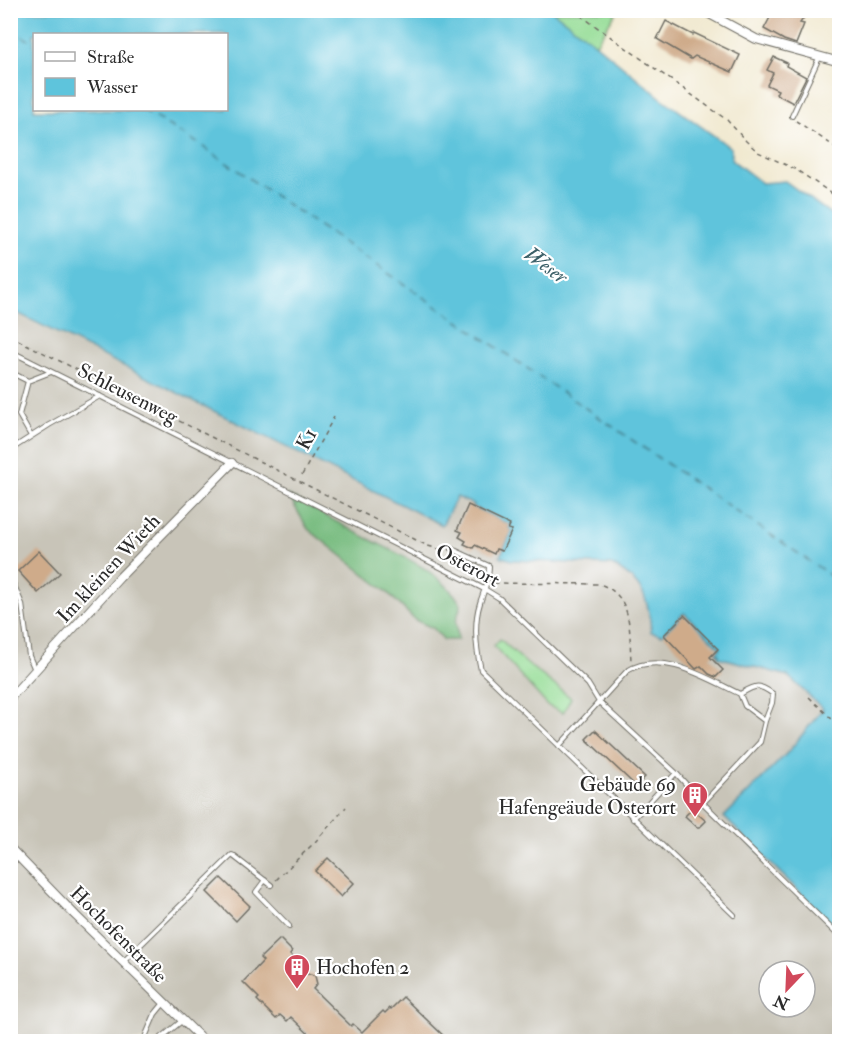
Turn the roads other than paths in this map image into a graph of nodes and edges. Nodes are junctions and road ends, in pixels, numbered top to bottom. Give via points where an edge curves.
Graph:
1 (702, 10) edge
2 (819, 57) junction
3 (840, 62) edge
4 (792, 116) road end
5 (10, 351) edge
6 (51, 371) junction
7 (10, 372) edge
8 (28, 381) junction
9 (100, 396) junction
10 (32, 436) junction
11 (10, 450) edge
12 (232, 463) junction
13 (452, 549) road end
14 (10, 576) edge
15 (486, 590) junction
16 (35, 670) junction
17 (740, 694) junction
18 (10, 698) edge
19 (599, 702) junction
20 (765, 722) junction
21 (559, 746) junction
22 (676, 773) junction
23 (703, 803) junction
24 (633, 819) junction
25 (10, 848) edge
26 (265, 880) junction
27 (272, 885) road end
28 (734, 915) dead end
29 (289, 926) dead end
30 (840, 937) edge
31 (123, 962) junction
32 (164, 1002) junction
33 (183, 1020) junction
34 (143, 1041) edge
35 (156, 1041) edge
36 (205, 1041) edge

1 - 2 street via 756,39
2 - 3 street
2 - 4 lane
5 - 6 lane, Schleusenweg
6 - 8 lane
6 - 9 lane, Schleusenweg
7 - 8 lane
8 - 10 lane via 19,415
9 - 10 lane
9 - 12 lane, Schleusenweg
10 - 11 lane
12 - 15 lane, Osterort
12 - 16 street, Im kleinen Wieth
13 - 15 lane via 489,567
14 - 16 lane via 22,604 29,656
15 - 19 lane, Osterort via 588,684
15 - 21 lane via 475,644 481,670
16 - 18 street, Im kleinen Wieth
17 - 19 lane via 681,667 637,665
17 - 20 lane via 745,706
17 - 20 lane via 754,686 773,694
19 - 21 lane
19 - 22 lane, Osterort
20 - 23 lane via 759,742
21 - 24 lane
22 - 23 lane, Osterort
22 - 24 lane
23 - 30 lane, Osterort
24 - 28 lane
25 - 31 street, Hochofenstraße
26 - 27 lane
26 - 29 lane via 256,892
26 - 31 lane via 232,855
31 - 32 street, Hochofenstraße
32 - 33 street, Hochofenstraße
32 - 34 lane
33 - 35 lane
33 - 36 street, Hochofenstraße

